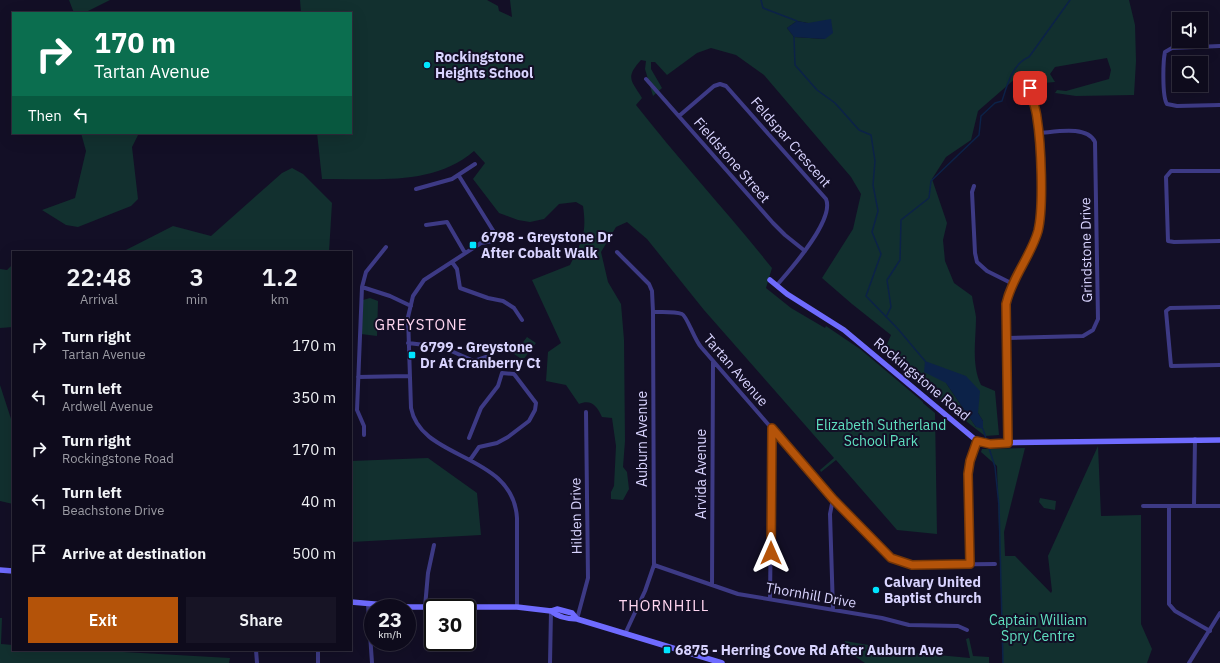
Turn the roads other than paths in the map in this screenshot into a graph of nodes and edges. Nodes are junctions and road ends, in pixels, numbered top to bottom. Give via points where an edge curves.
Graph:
1 (1220, 46) edge
2 (1028, 78) dead end
3 (646, 79) dead end
4 (1220, 106) edge
5 (679, 116) junction
6 (1039, 133) junction
7 (475, 164) dead end
8 (1220, 171) edge
9 (459, 176) junction
10 (974, 186) dead end
11 (416, 189) dead end
12 (426, 225) dead end
13 (1220, 241) edge
14 (386, 247) dead end
15 (805, 250) junction
16 (617, 252) dead end
17 (465, 253) junction
18 (452, 262) junction
19 (770, 280) dead end
20 (1012, 284) junction
21 (777, 285) junction
22 (362, 287) junction
23 (411, 306) junction
24 (1220, 307) edge
25 (653, 312) junction
26 (522, 320) dead end
27 (1006, 338) junction
28 (408, 343) junction
29 (486, 357) dead end
30 (713, 362) junction
31 (1220, 365) edge
32 (409, 376) junction
33 (358, 377) junction
34 (586, 412) dead end
35 (772, 428) junction
36 (364, 436) dead end
37 (469, 438) dead end
38 (1195, 439) junction
39 (1220, 440) edge
40 (977, 441) junction
41 (1008, 443) junction
42 (470, 460) junction
43 (833, 499) junction
44 (1143, 506) dead end
45 (1169, 506) junction
46 (1194, 506) junction
47 (1220, 506) edge
48 (434, 545) dead end
49 (970, 564) junction
50 (995, 564) dead end
51 (654, 566) junction
52 (0, 570) edge
53 (12, 571) edge
54 (712, 585) junction
55 (426, 599) edge
56 (770, 600) junction
57 (352, 602) edge
58 (364, 604) edge
59 (476, 607) edge
60 (517, 607) junction
61 (833, 610) junction
62 (551, 611) junction
63 (1220, 614) edge
64 (577, 619) junction
65 (967, 630) dead end
66 (1210, 631) junction
67 (625, 634) junction
68 (256, 651) edge
69 (318, 651) edge
70 (371, 651) edge
71 (256, 663) edge
72 (318, 663) edge
73 (372, 663) edge
74 (550, 663) edge
75 (722, 663) edge
76 (1189, 663) edge

1 - 4 street via 1171,48 1166,52 1164,97 1168,104 1176,106
2 - 6 street
3 - 5 street, Fieldstone Street
5 - 15 street, Fieldstone Street via 773,223
5 - 15 street, Feldspar Crescent via 714,86 722,84 729,88 827,201 826,215
6 - 20 street via 1039,223 1034,242
6 - 27 street, Grindstone Drive via 1083,132 1091,135 1095,142 1098,319 1093,330 1083,336
7 - 9 street
8 - 13 street via 1170,172 1166,177 1166,201 1168,241
9 - 11 street
9 - 17 street via 495,237 494,241 481,243
10 - 20 street via 972,194 977,262 987,271
12 - 17 street via 447,222
14 - 22 street via 366,272
15 - 21 street, Feldspar Crescent
16 - 25 street, Auburn Avenue via 649,284
17 - 18 street
18 - 23 street via 424,280 413,296
18 - 26 street via 457,269 460,288 503,301 514,308
19 - 21 street, Rockingstone Road
20 - 27 street via 1006,304
21 - 40 street, Rockingstone Road via 844,330
22 - 23 street
22 - 33 street
23 - 28 street via 408,317
24 - 31 street via 1170,308 1166,311 1171,366
25 - 30 street, Tartan Avenue via 685,316 694,338
25 - 51 street, Auburn Avenue
27 - 41 street
28 - 29 street via 442,347 474,361
28 - 32 street
30 - 35 street, Tartan Avenue
30 - 54 street, Arvida Avenue
32 - 33 street
32 - 42 street via 411,408 418,426 430,438
33 - 36 street via 357,410 364,426
34 - 64 street, Hilden Drive via 588,578
35 - 43 street, Tartan Avenue
35 - 56 street
37 - 42 street via 480,408 498,386 502,373 513,374 536,403 534,412 528,422 505,439 479,447
38 - 39 street
38 - 41 street
38 - 46 street
40 - 41 street via 990,444
40 - 49 street via 968,474
42 - 60 street via 500,480 514,502 517,518
43 - 49 street, Tartan Avenue via 885,554 895,561 912,565
43 - 61 street via 830,514
44 - 45 street
45 - 46 street
45 - 66 street via 1168,604 1175,611
46 - 47 street
48 - 55 street
49 - 50 street, Tartan Avenue
51 - 54 street, Thornhill Drive
51 - 67 street, Auburn Avenue
52 - 53 street
54 - 56 street, Thornhill Drive via 738,594
56 - 61 street, Thornhill Drive
57 - 58 street
59 - 60 street
60 - 62 street
61 - 65 street, Thornhill Drive via 906,624 958,626
62 - 64 street via 557,609 572,613
62 - 74 street
63 - 66 street
64 - 67 street
66 - 76 street
67 - 75 street
68 - 71 street
69 - 72 street
70 - 73 street

